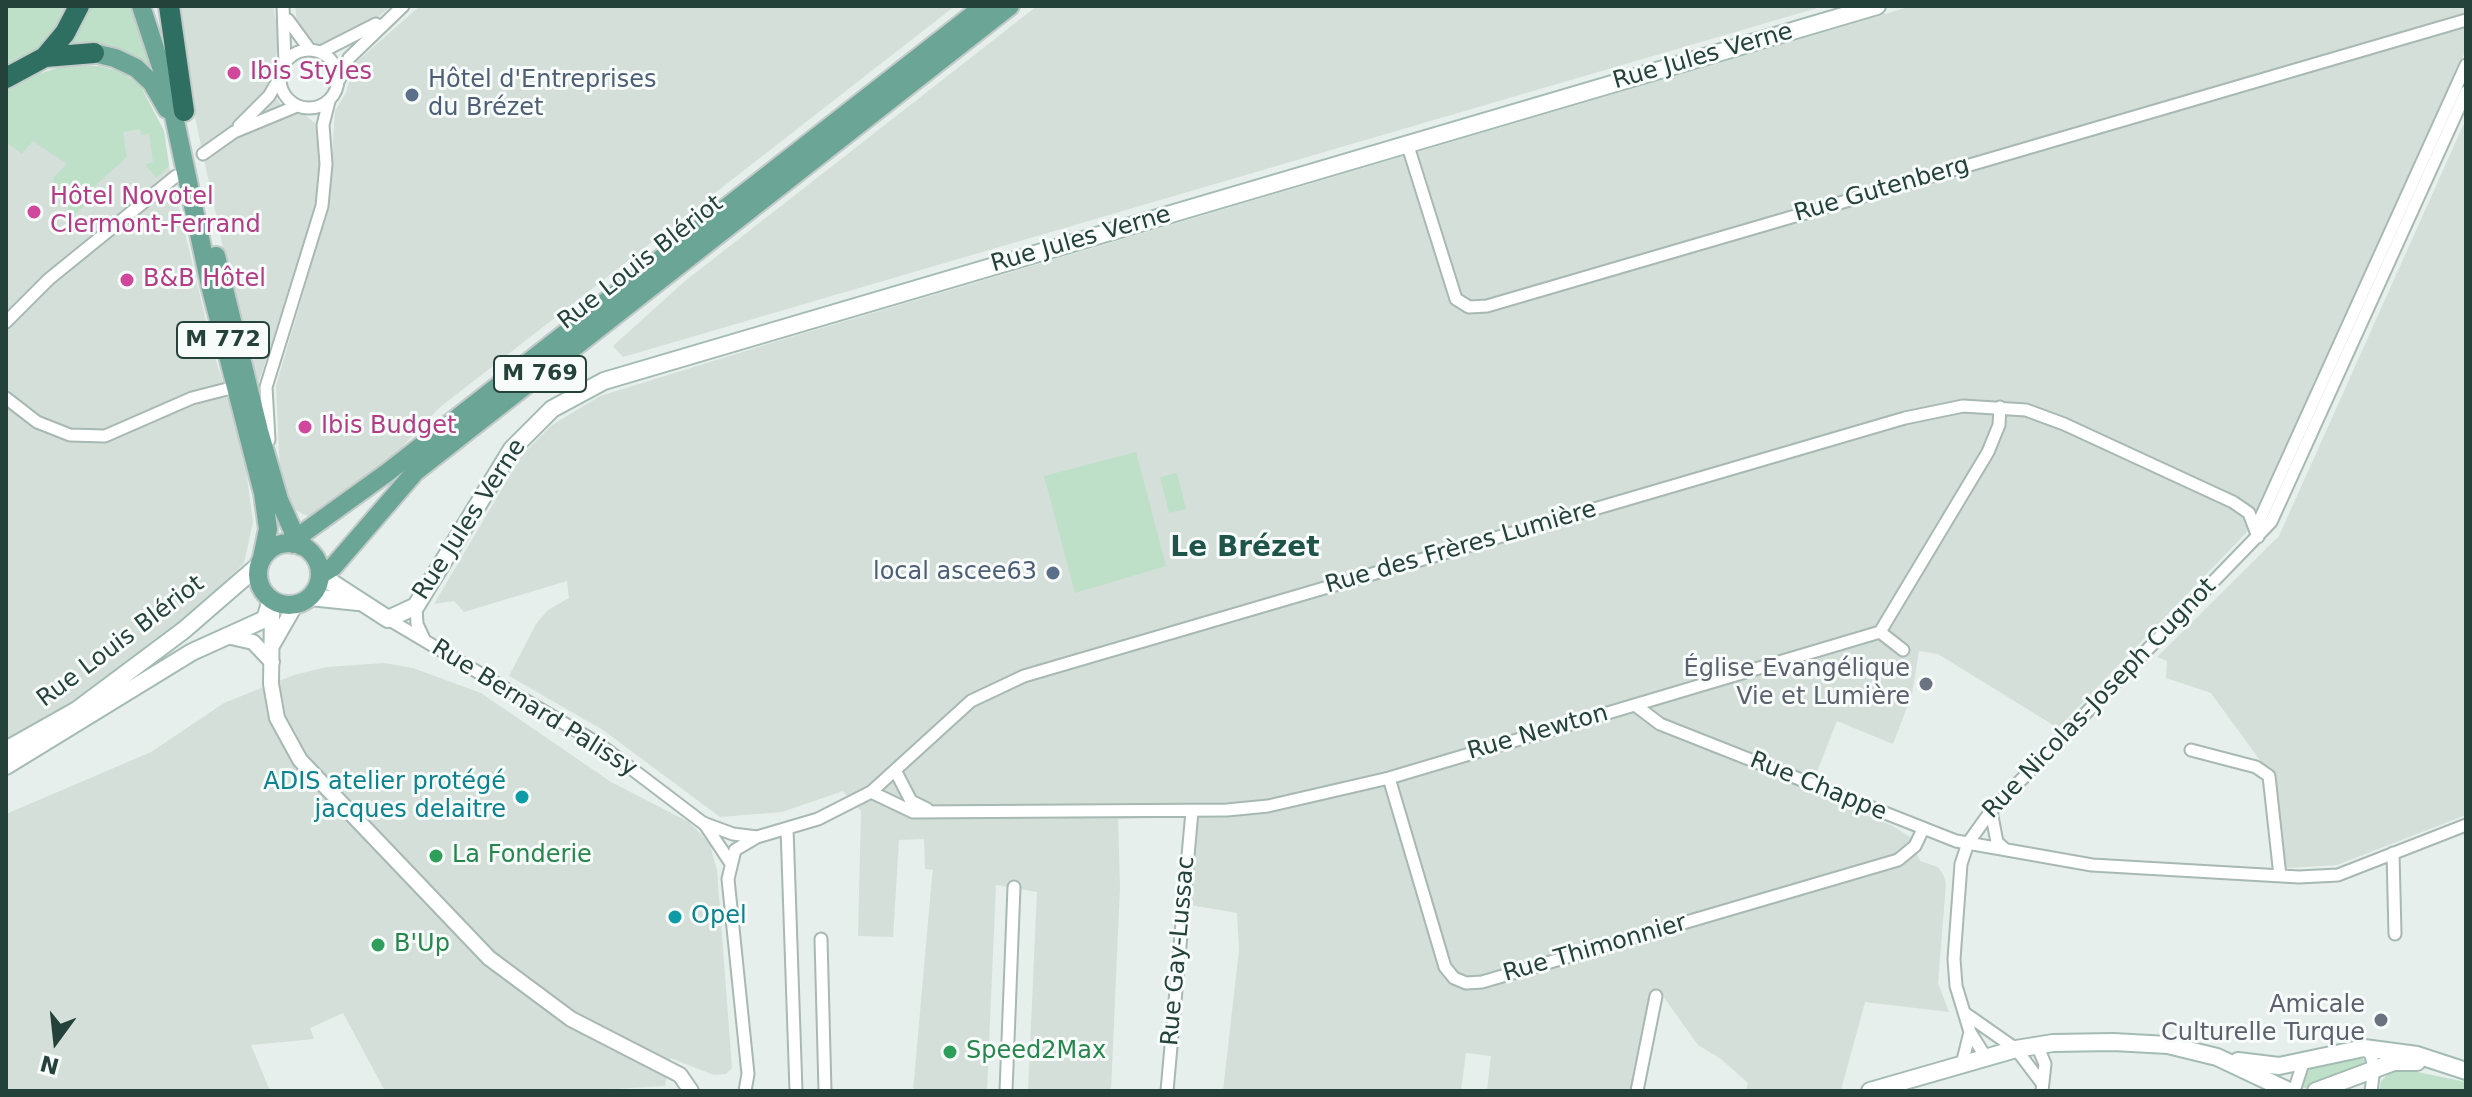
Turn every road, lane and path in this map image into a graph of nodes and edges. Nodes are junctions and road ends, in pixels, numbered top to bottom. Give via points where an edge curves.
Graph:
1 (79, 6) edge
2 (141, 6) edge
3 (149, 6) edge
4 (169, 6) edge
5 (403, 6) edge
6 (984, 6) edge
7 (1010, 6) edge
8 (1877, 6) edge
9 (284, 11) edge
10 (387, 18) junction
11 (2466, 20) edge
12 (316, 51) junction
13 (94, 53) joint
14 (45, 57) junction
15 (285, 63) junction
16 (2466, 65) edge
17 (6, 78) edge
18 (280, 78) junction
19 (339, 80) junction
20 (2466, 92) edge
21 (329, 101) junction
22 (302, 107) junction
23 (179, 116) junction
24 (323, 125) junction
25 (234, 132) junction
26 (1407, 143) junction
27 (203, 154) dead end
28 (176, 176) dead end
29 (6, 322) edge
30 (235, 387) junction
31 (6, 398) edge
32 (2000, 407) junction
33 (388, 472) junction
34 (277, 492) junction
35 (2233, 502) junction
36 (2265, 511) junction
37 (2258, 537) junction
38 (355, 539) junction
39 (297, 545) junction
40 (261, 561) junction
41 (320, 575) junction
42 (346, 591) junction
43 (273, 601) junction
44 (303, 601) junction
45 (360, 603) junction
46 (416, 606) junction
47 (388, 619) junction
48 (1880, 632) junction
49 (227, 636) junction
50 (425, 642) junction
51 (1903, 650) dead end
52 (272, 655) junction
53 (1635, 705) junction
54 (6, 750) edge
55 (2191, 750) dead end
56 (6, 766) edge
57 (896, 772) junction
58 (1389, 778) junction
59 (871, 792) junction
60 (935, 811) junction
61 (1192, 811) junction
62 (1991, 811) junction
63 (703, 823) junction
64 (2466, 825) edge
65 (787, 828) junction
66 (1923, 829) junction
67 (757, 837) junction
68 (1968, 843) junction
69 (2007, 851) junction
70 (2393, 853) junction
71 (730, 862) junction
72 (2280, 876) junction
73 (1014, 887) dead end
74 (2395, 934) dead end
75 (821, 939) dead end
76 (1656, 996) dead end
77 (1966, 1014) junction
78 (1970, 1032) junction
79 (2067, 1043) junction
80 (2037, 1045) junction
81 (2364, 1048) junction
82 (2016, 1049) junction
83 (1985, 1056) junction
84 (2217, 1057) junction
85 (2304, 1060) junction
86 (2434, 1062) junction
87 (1962, 1064) junction
88 (2045, 1064) junction
89 (2374, 1069) junction
90 (2466, 1071) edge
91 (2041, 1086) edge
92 (691, 1091) edge
93 (745, 1091) edge
94 (796, 1091) edge
95 (825, 1091) edge
96 (1006, 1091) edge
97 (1167, 1091) edge
98 (1637, 1091) edge
99 (1870, 1091) edge
100 (2292, 1091) edge
101 (2316, 1091) edge
102 (2371, 1091) edge

1 - 14 highway
2 - 23 main road, M 772
3 - 23 main road, M 772
4 - 23 highway
5 - 10 street
6 - 33 main road, Rue Louis Blériot / M 769
7 - 38 main road, Rue Louis Blériot / M 769 via 415,472
8 - 26 main road, Rue Jules Verne
9 - 12 street
9 - 15 street
10 - 12 street
10 - 19 street via 349,58
11 - 26 street, Rue Gutenberg via 1487,306 1469,307 1456,299
12 - 15 street via 298,52
12 - 19 street via 334,64
13 - 14 highway
13 - 23 main road via 122,60 145,76
14 - 17 highway
15 - 18 street
16 - 36 street, Rue Nicolas-Joseph Cugnot
18 - 22 street via 284,95
18 - 25 street
19 - 21 street
20 - 37 street, Rue Nicolas-Joseph Cugnot via 2285,495
21 - 22 street
21 - 24 street
22 - 24 street
22 - 25 street
23 - 30 main road, M 772
23 - 34 main road, M 772
24 - 34 street via 322,206 266,387
25 - 27 street
26 - 46 main road, Rue Jules Verne via 634,371 577,393 552,409 512,449
28 - 29 street via 49,279
30 - 31 street via 192,398 105,436 70,435 37,422
30 - 40 main road, M 772 via 268,516
32 - 35 street, Rue des Frères Lumière via 2064,424
32 - 48 street via 1988,452
32 - 57 street, Rue des Frères Lumière via 1963,406 1905,418 1024,676 971,701
33 - 34 main road via 323,514 306,519 299,518
33 - 39 main road, Rue Louis Blériot / M 769 via 302,534
34 - 39 main road, M 772
35 - 36 street, Rue des Frères Lumière
35 - 37 street, Rue des Frères Lumière via 2249,513
36 - 37 street, Rue Nicolas-Joseph Cugnot
37 - 62 street, Rue Nicolas-Joseph Cugnot
38 - 41 main road, Rue Louis Blériot / M 769
38 - 42 main road via 343,571
39 - 40 main road via 279,545
39 - 41 main road via 314,557
40 - 43 main road via 261,588
40 - 54 main road, Rue Louis Blériot via 184,630 77,710
41 - 42 main road, Rue Bernard Palissy
41 - 44 main road
42 - 45 main road, Rue Bernard Palissy
43 - 44 main road
43 - 49 main road, Rue Louis Blériot via 265,619
43 - 52 street
44 - 45 main road, Rue Bernard Palissy
44 - 52 street
45 - 47 main road, Rue Bernard Palissy
46 - 47 main road, Rue Jules Verne
46 - 50 street
47 - 50 street, Rue Bernard Palissy
48 - 51 street
48 - 53 street, Rue Newton
49 - 52 street via 253,642
49 - 56 main road, Rue Louis Blériot
50 - 63 street, Rue Bernard Palissy via 599,744
52 - 92 street via 277,718 300,760 489,958 571,1019 680,1075
53 - 58 street, Rue Newton
53 - 66 street, Rue Chappe via 1660,724
55 - 72 street via 2256,767 2269,776
57 - 59 street, Rue des Frères Lumière
57 - 60 street via 911,801
58 - 61 street, Rue Newton via 1268,806
58 - 66 street, Rue Thimonnier via 1445,967 1466,983 1898,860 1915,846
59 - 60 street, Rue Newton via 906,811
59 - 65 street, Rue des Frères Lumière
60 - 61 street, Rue Newton
61 - 97 street, Rue Gay-Lussac
62 - 68 street, Rue Nicolas-Joseph Cugnot
62 - 69 street via 1997,842
63 - 67 street, Rue Bernard Palissy
63 - 71 street, Rue Bernard Palissy
64 - 70 street, Rue Chappe
65 - 67 street, Rue des Frères Lumière
65 - 94 street
66 - 68 street, Rue Chappe
67 - 71 street, Rue des Frères Lumière via 735,850
68 - 69 street, Rue Chappe
68 - 77 street, Rue Nicolas-Joseph Cugnot via 1961,864 1954,959
69 - 72 street, Rue Chappe via 2092,865
70 - 72 street, Rue Chappe via 2338,875
70 - 74 street
71 - 93 street via 748,1074
73 - 96 street
75 - 95 street
76 - 98 street
77 - 78 street, Rue Nicolas-Joseph Cugnot
77 - 82 street
78 - 83 street, Rue Nicolas-Joseph Cugnot
78 - 87 street, Rue Nicolas-Joseph Cugnot
79 - 80 main road
79 - 84 main road via 2168,1045
79 - 88 street
80 - 82 main road
80 - 88 street
81 - 85 main road
81 - 86 main road via 2395,1050
81 - 89 street
82 - 83 main road
82 - 91 street
83 - 87 main road
84 - 85 main road via 2272,1066
84 - 100 main road
85 - 100 street
86 - 89 main road via 2394,1062
86 - 90 main road
87 - 99 main road
88 - 91 street
89 - 101 main road
89 - 102 street

